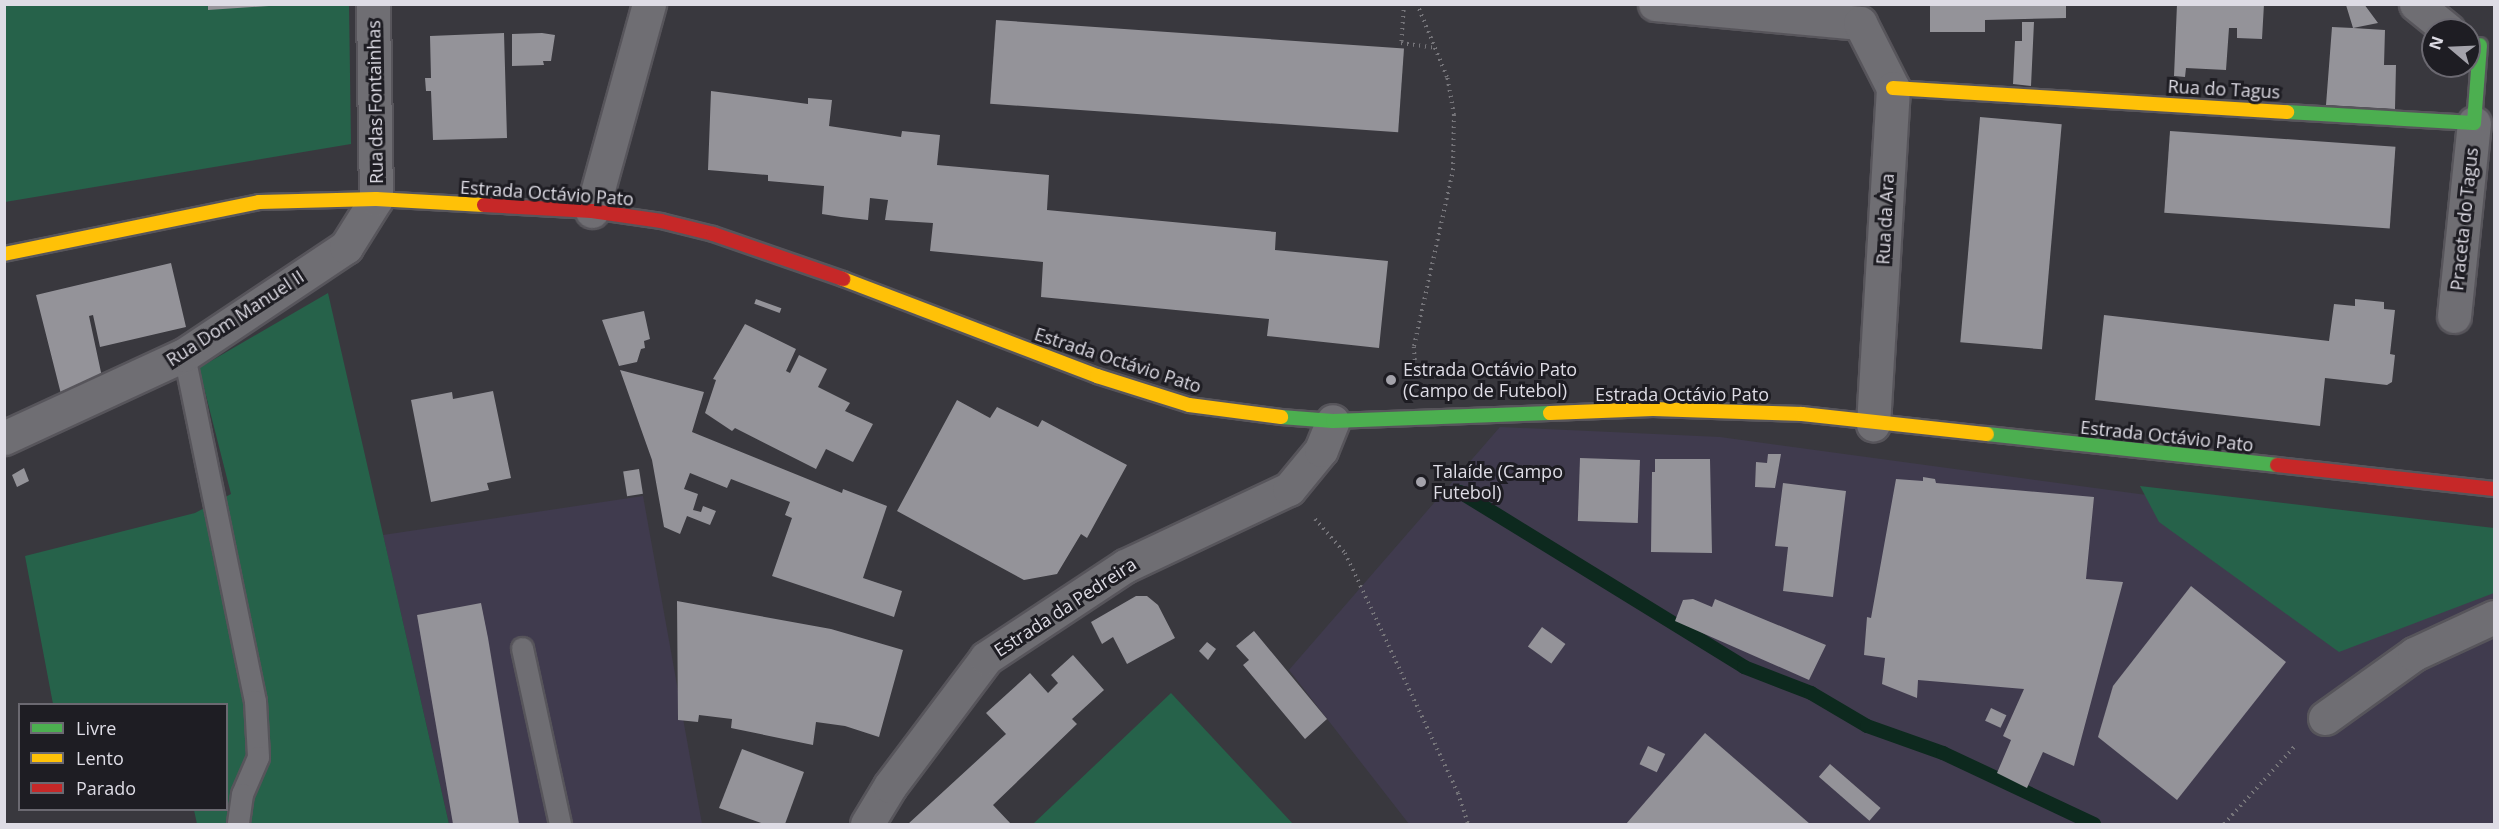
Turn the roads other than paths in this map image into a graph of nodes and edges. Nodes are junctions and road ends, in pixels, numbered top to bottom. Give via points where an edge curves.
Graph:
1 (373, 4) edge
2 (649, 4) edge
3 (1655, 4) edge
4 (2416, 4) edge
5 (1863, 14) edge
6 (2433, 18) edge
7 (2478, 78) edge
8 (1893, 87) junction
9 (2475, 123) junction
10 (376, 199) junction
11 (592, 211) junction
12 (4, 254) edge
13 (2454, 316) dead end
14 (184, 355) junction
15 (1333, 421) junction
16 (1873, 424) junction
17 (4, 438) edge
18 (2494, 489) edge
19 (2494, 617) edge
20 (522, 648) dead end
21 (2325, 718) road end
22 (238, 825) edge
23 (560, 825) edge
24 (867, 825) edge

1 - 10 street, Rua das Fontainhas
2 - 11 street
3 - 5 street
4 - 6 street
5 - 8 street
7 - 9 street
8 - 9 street, Rua do Tagus
8 - 16 street, Rua da Ara
9 - 13 street, Praceta do Tagus
10 - 11 street, Estrada Octávio Pato
10 - 12 street, Estrada Octávio Pato via 259,202
10 - 14 street, Rua Dom Manuel II via 346,247
11 - 15 street, Estrada Octávio Pato via 661,220 764,250 1097,376 1189,405 1249,415
14 - 17 street, Rua Dom Manuel II
14 - 22 lane via 255,701 258,757 242,794
15 - 16 street, Estrada Octávio Pato via 1653,409 1802,414
15 - 24 street, Estrada da Pedreira via 1321,450 1289,489 1125,566 986,658 890,786
16 - 18 street, Estrada Octávio Pato
19 - 21 street via 2414,654
20 - 23 lane

